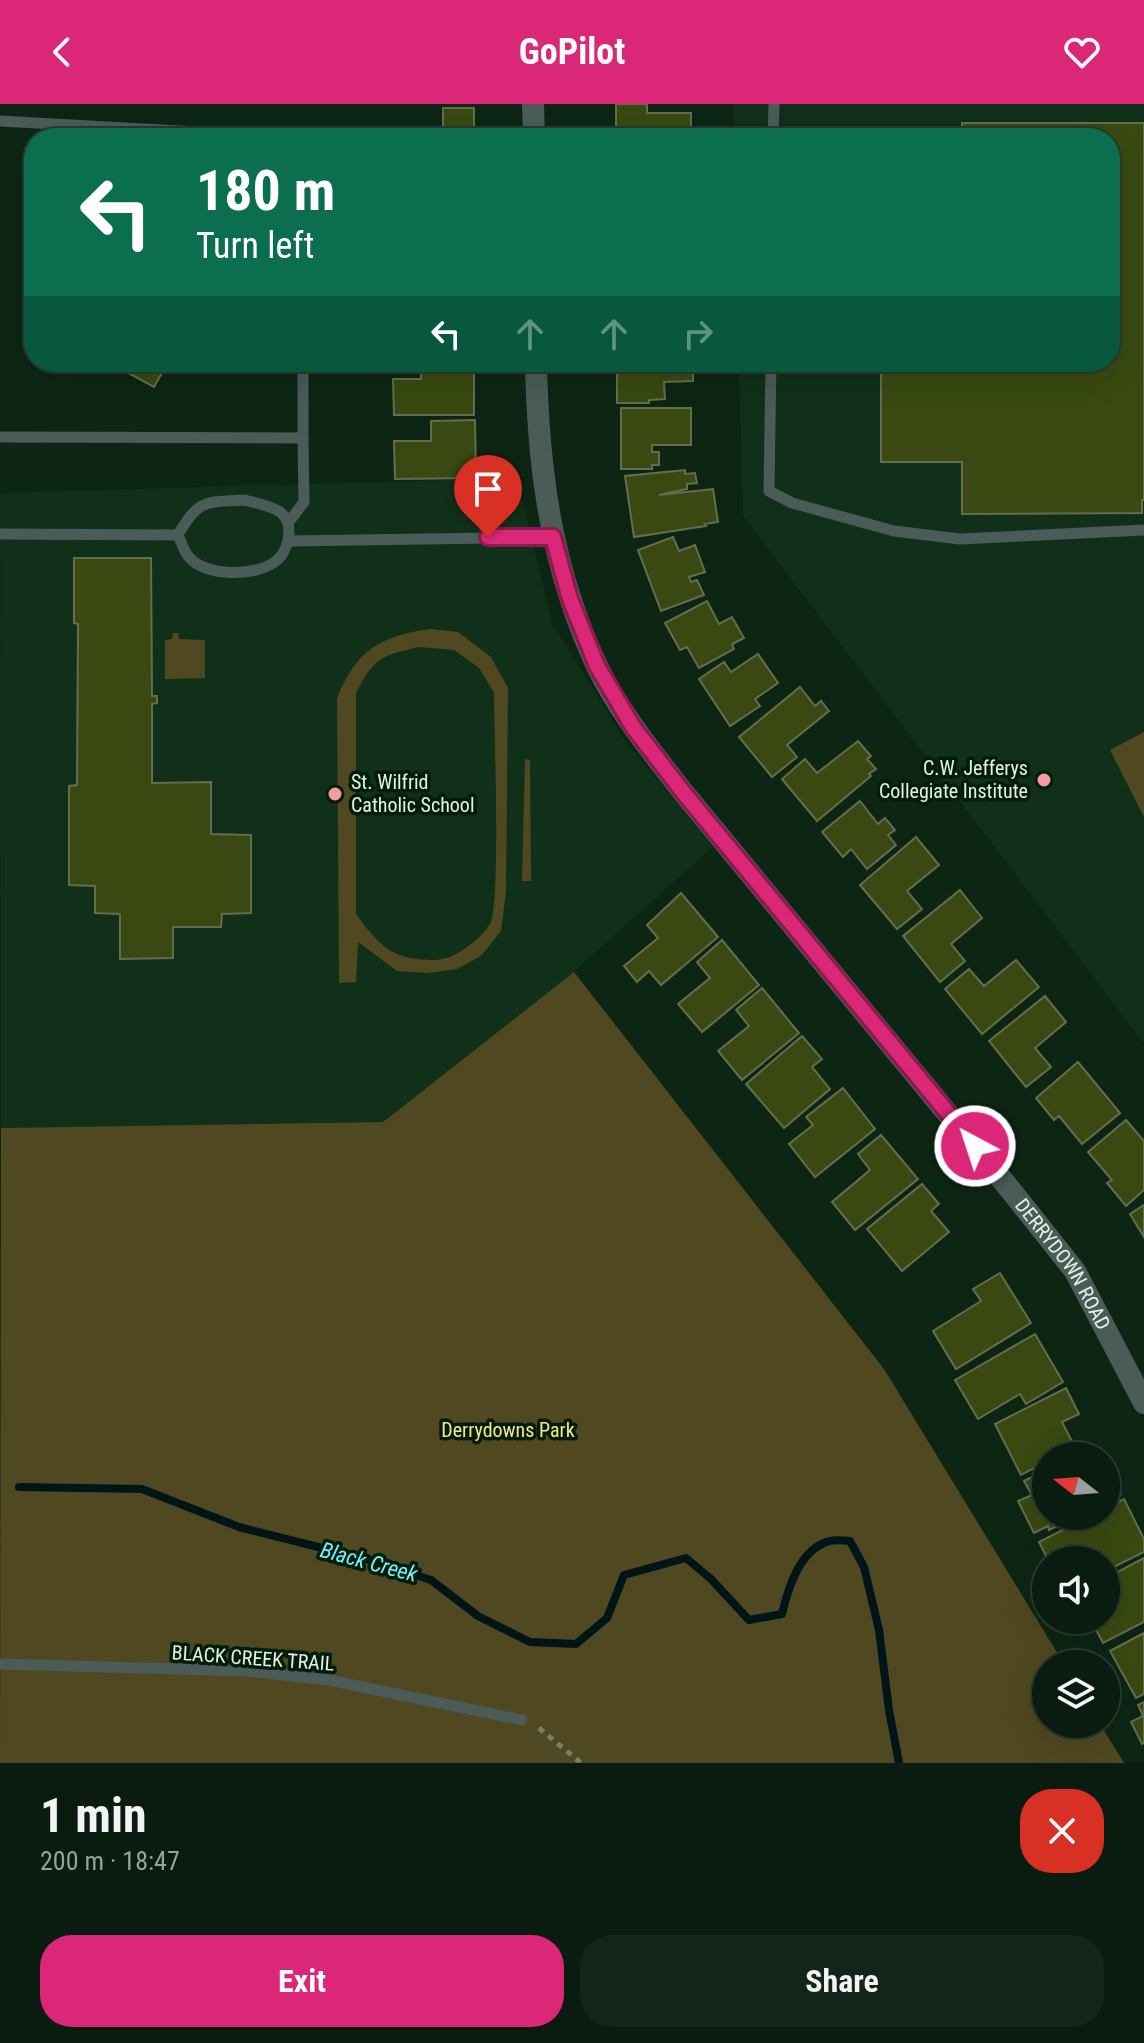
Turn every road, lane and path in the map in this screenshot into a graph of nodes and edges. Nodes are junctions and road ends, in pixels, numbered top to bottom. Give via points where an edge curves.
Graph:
1 (533, 104) edge
2 (774, 104) edge
3 (0, 121) edge
4 (113, 128) edge
5 (534, 128) edge
6 (773, 128) edge
7 (303, 372) edge
8 (536, 372) edge
9 (771, 372) edge
10 (0, 437) edge
11 (303, 438) junction
12 (288, 523) junction
13 (1144, 530) edge
14 (0, 534) edge
15 (178, 535) junction
16 (553, 537) junction
17 (289, 541) junction
18 (1144, 1403) edge
19 (0, 1664) edge
20 (522, 1720) joint
21 (581, 1763) edge

1 - 5 street
2 - 6 lane
3 - 4 lane
7 - 11 lane
8 - 16 street, DERRYDOWN ROAD via 538,438
9 - 13 lane via 769,491 792,503 894,531 960,539
10 - 11 lane
11 - 12 lane via 304,502
12 - 15 lane via 280,512 245,500 210,502 191,512
12 - 17 lane
14 - 15 lane
15 - 17 lane via 189,558 212,571 246,572 276,561
16 - 17 lane
16 - 18 street, DERRYDOWN ROAD via 597,666 633,727 1075,1271
19 - 20 lane, BLACK CREEK TRAIL via 248,1671 329,1680
20 - 21 path via 545,1731

